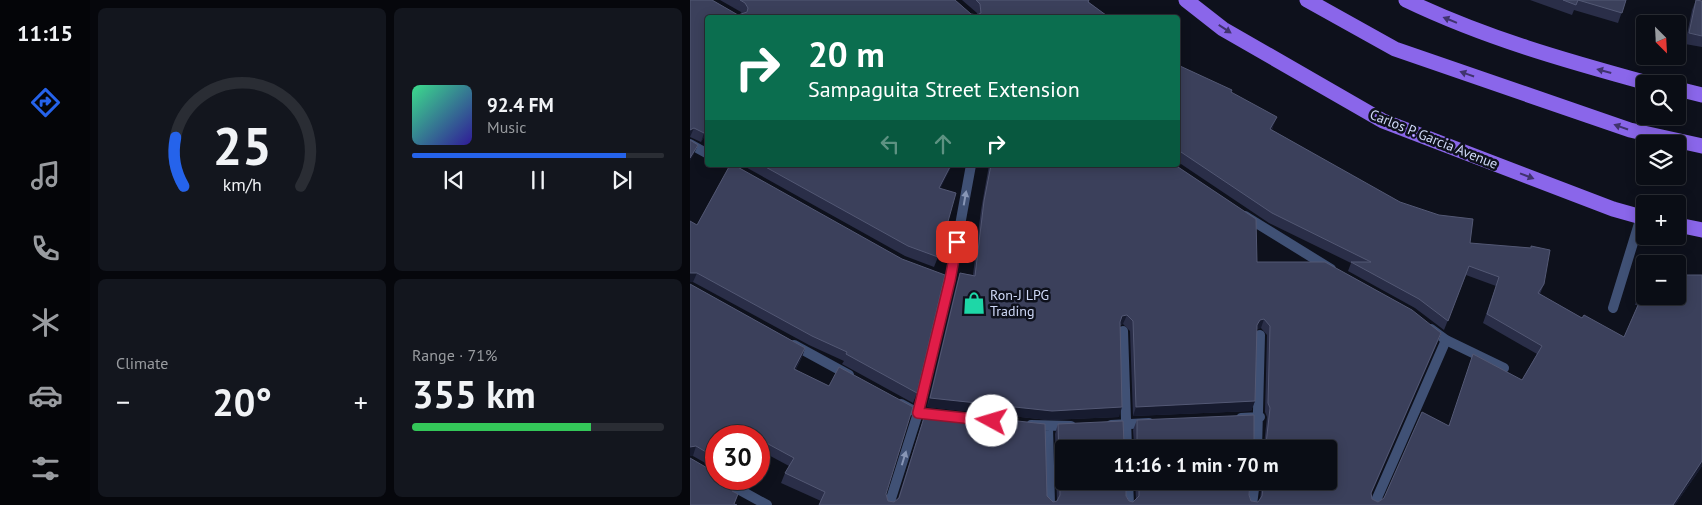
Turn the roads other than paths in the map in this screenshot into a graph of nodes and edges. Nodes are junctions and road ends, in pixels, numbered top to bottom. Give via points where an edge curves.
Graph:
1 (1186, 0) edge
2 (1307, 0) edge
3 (1406, 0) edge
4 (1636, 80) edge
5 (1686, 92) edge
6 (1702, 95) edge
7 (690, 144) edge
8 (1702, 146) edge
9 (705, 152) edge
10 (971, 167) edge
11 (1236, 210) edge
12 (1636, 215) edge
13 (1686, 227) edge
14 (1702, 230) edge
15 (1636, 238) edge
16 (1340, 275) edge
17 (1613, 308) dead end
18 (1426, 325) edge
19 (1123, 331) edge
20 (1260, 335) edge
21 (1446, 340) junction
22 (786, 341) edge
23 (1504, 368) edge
24 (856, 379) edge
25 (892, 399) edge
26 (918, 413) junction
27 (946, 416) edge
28 (1260, 418) junction
29 (1231, 419) edge
30 (1164, 422) edge
31 (1020, 424) edge
32 (1126, 425) junction
33 (1048, 427) junction
34 (1127, 440) edge
35 (1258, 440) edge
36 (740, 490) edge
37 (1128, 490) edge
38 (1255, 490) edge
39 (1256, 504) edge
40 (767, 505) edge
41 (889, 505) edge
42 (1050, 505) edge
43 (1129, 505) edge
44 (1374, 505) edge

1 -> 12 main road, Carlos P. Garcia Avenue via 1223,29 1383,121
8 -> 2 main road via 1630,130 1396,49
4 -> 3 main road via 1536,52
5 - 6 main road
7 - 9 street
26 -> 10 street
11 - 16 street
13 - 14 main road
15 - 17 street
18 - 21 street
19 - 32 street
20 - 28 street
21 - 23 street
21 - 44 street
22 - 24 street
25 - 26 street
26 - 27 street
41 -> 26 street
28 - 29 street
28 - 35 street
30 - 32 street
31 - 33 street
32 - 33 street
32 - 34 street
33 - 42 street
36 - 40 street
37 - 43 street
38 - 39 street

